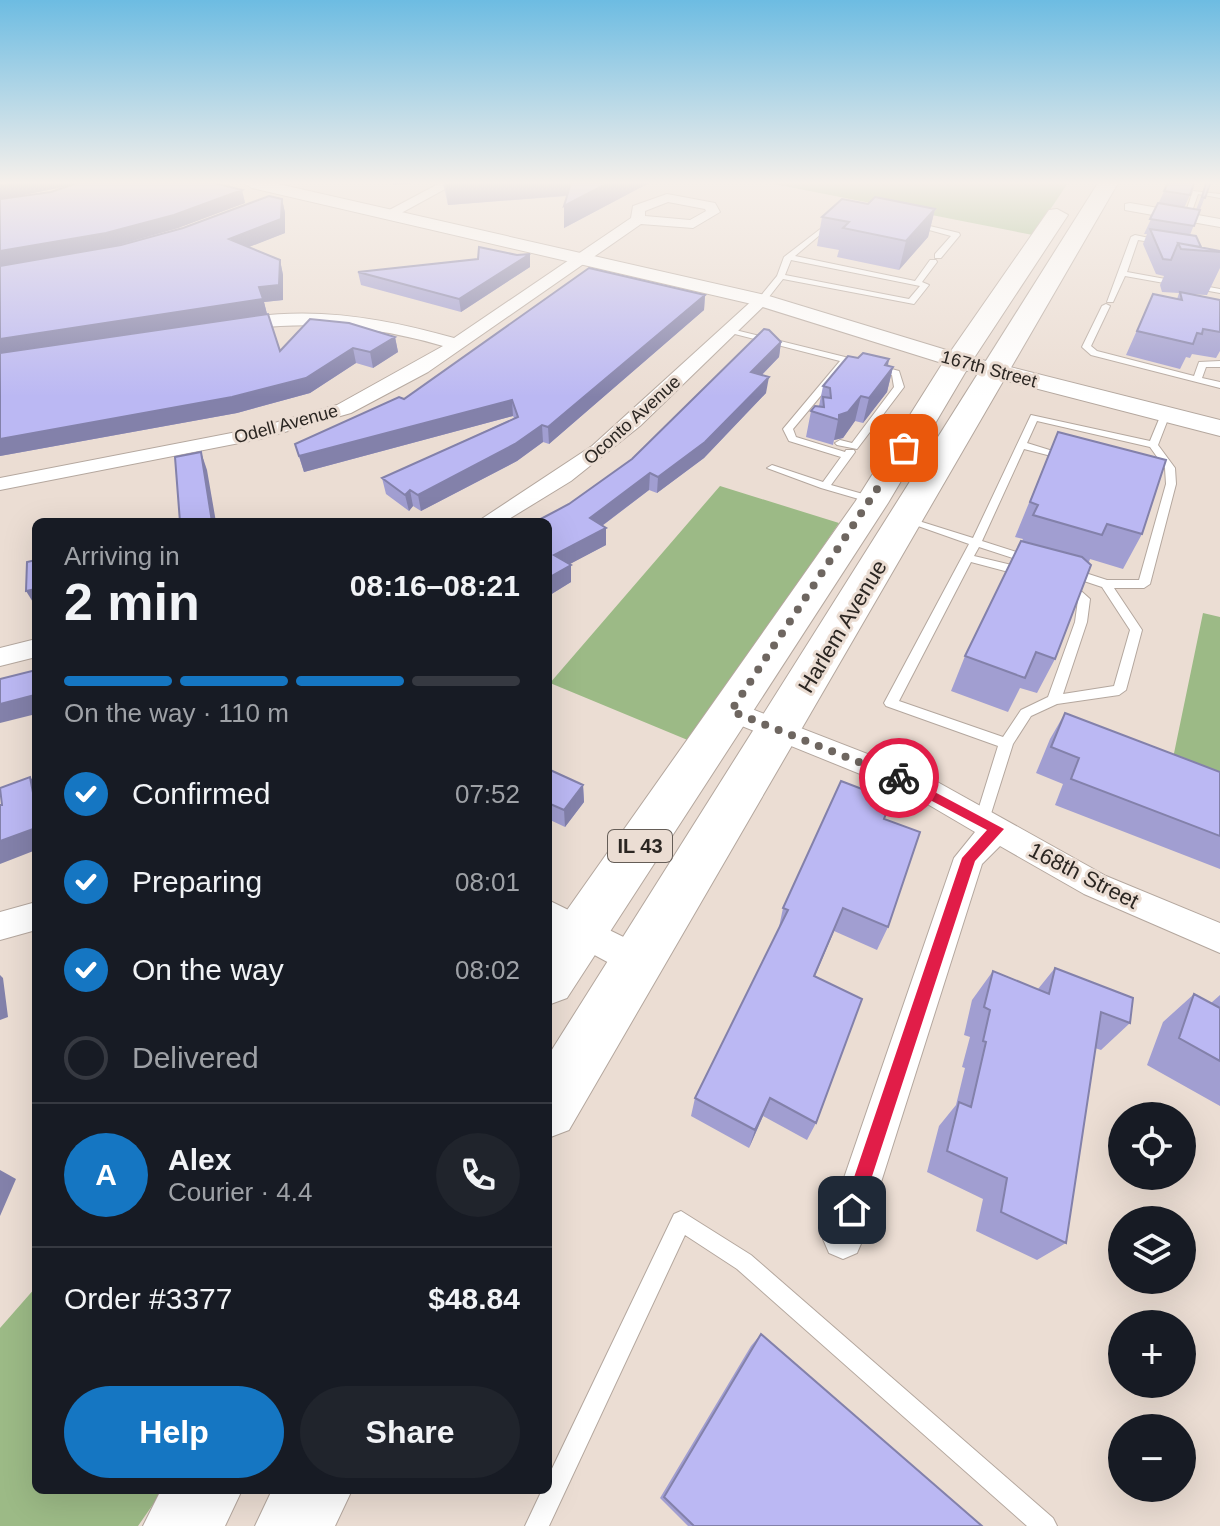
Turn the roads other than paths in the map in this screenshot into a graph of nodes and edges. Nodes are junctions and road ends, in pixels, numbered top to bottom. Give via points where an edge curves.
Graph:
1 (560, 254) edge
2 (588, 254) edge
3 (792, 254) edge
4 (940, 254) edge
5 (1038, 254) edge
6 (1057, 254) edge
7 (1129, 254) edge
8 (789, 257) junction
9 (581, 259) junction
10 (1123, 273) junction
11 (781, 276) junction
12 (917, 283) junction
13 (1220, 291) edge
14 (762, 300) junction
15 (218, 328) edge
16 (730, 330) junction
17 (456, 344) junction
18 (981, 359) junction
19 (844, 362) junction
20 (1220, 364) edge
21 (1197, 379) junction
22 (1220, 385) edge
23 (1220, 413) edge
24 (1165, 414) junction
25 (1220, 428) edge
26 (857, 443) junction
27 (1021, 445) junction
28 (1153, 445) junction
29 (1081, 461) edge
30 (772, 468) dead end
31 (1156, 480) edge
32 (0, 484) edge
33 (1171, 484) junction
34 (825, 486) junction
35 (889, 510) junction
36 (496, 518) edge
37 (976, 542) junction
38 (967, 558) junction
39 (1042, 578) edge
40 (1056, 582) edge
41 (1106, 584) junction
42 (32, 649) edge
43 (0, 657) edge
44 (1054, 700) junction
45 (731, 711) junction
46 (779, 729) junction
47 (1006, 743) junction
48 (990, 824) junction
49 (32, 917) edge
50 (565, 923) edge
51 (0, 926) edge
52 (1220, 938) edge
53 (638, 961) junction
54 (552, 967) edge
55 (552, 1102) edge
56 (843, 1239) dead end
57 (202, 1494) edge
58 (313, 1494) edge
59 (181, 1526) edge
60 (293, 1526) edge
61 (537, 1526) edge
62 (1045, 1526) edge

1 - 9 street, 167th Street
2 - 9 street, Odell Avenue
3 - 8 lane
4 - 12 lane
5 - 18 main road, Harlem Avenue / IL 43
6 - 18 main road, Harlem Avenue / IL 43
7 - 10 lane
8 - 11 lane
8 - 12 lane
9 - 14 street, 167th Street
9 - 17 street, Odell Avenue
10 - 13 lane
10 - 21 lane via 1086,347
11 - 12 lane via 911,302 925,285
11 - 14 lane
14 - 16 street, Oconto Avenue
14 - 18 street, 167th Street
15 - 17 street via 345,317
16 - 19 lane
16 - 36 street, Oconto Avenue via 591,459
17 - 32 street, Odell Avenue via 371,396 322,417
18 - 23 main road, 167th Street
18 - 24 main road, 167th Street
18 - 35 main road, Harlem Avenue / IL 43
19 - 26 lane via 896,373 899,387
19 - 26 lane via 792,439
20 - 21 lane via 1202,364
21 - 22 lane
24 - 25 main road, 167th Street
24 - 28 lane
26 - 26 lane via 845,435
26 - 34 lane
27 - 28 lane via 1034,417
27 - 29 lane
27 - 37 lane
28 - 33 lane via 1170,468
30 - 34 lane
31 - 33 lane
33 - 41 lane via 1144,584
34 - 35 lane
35 - 37 lane
35 - 45 main road, Harlem Avenue / IL 43
35 - 46 main road, Harlem Avenue / IL 43
37 - 38 lane
37 - 41 lane
38 - 39 lane
38 - 47 lane via 891,703
40 - 44 lane via 1084,599
41 - 44 lane via 1136,630 1119,690
42 - 43 street
44 - 47 lane via 1026,713
45 - 46 street, 168th Street
45 - 50 main road, Harlem Avenue / IL 43
46 - 48 street, 168th Street via 922,787
46 - 53 main road, Harlem Avenue / IL 43
47 - 48 lane
48 - 52 street, 168th Street via 1095,885
48 - 56 street via 969,858
49 - 51 street
50 - 53 street
50 - 54 main road, Harlem Avenue / IL 43
53 - 55 main road, Harlem Avenue / IL 43
57 - 59 main road
58 - 60 main road
61 - 62 lane via 681,1221 744,1262

